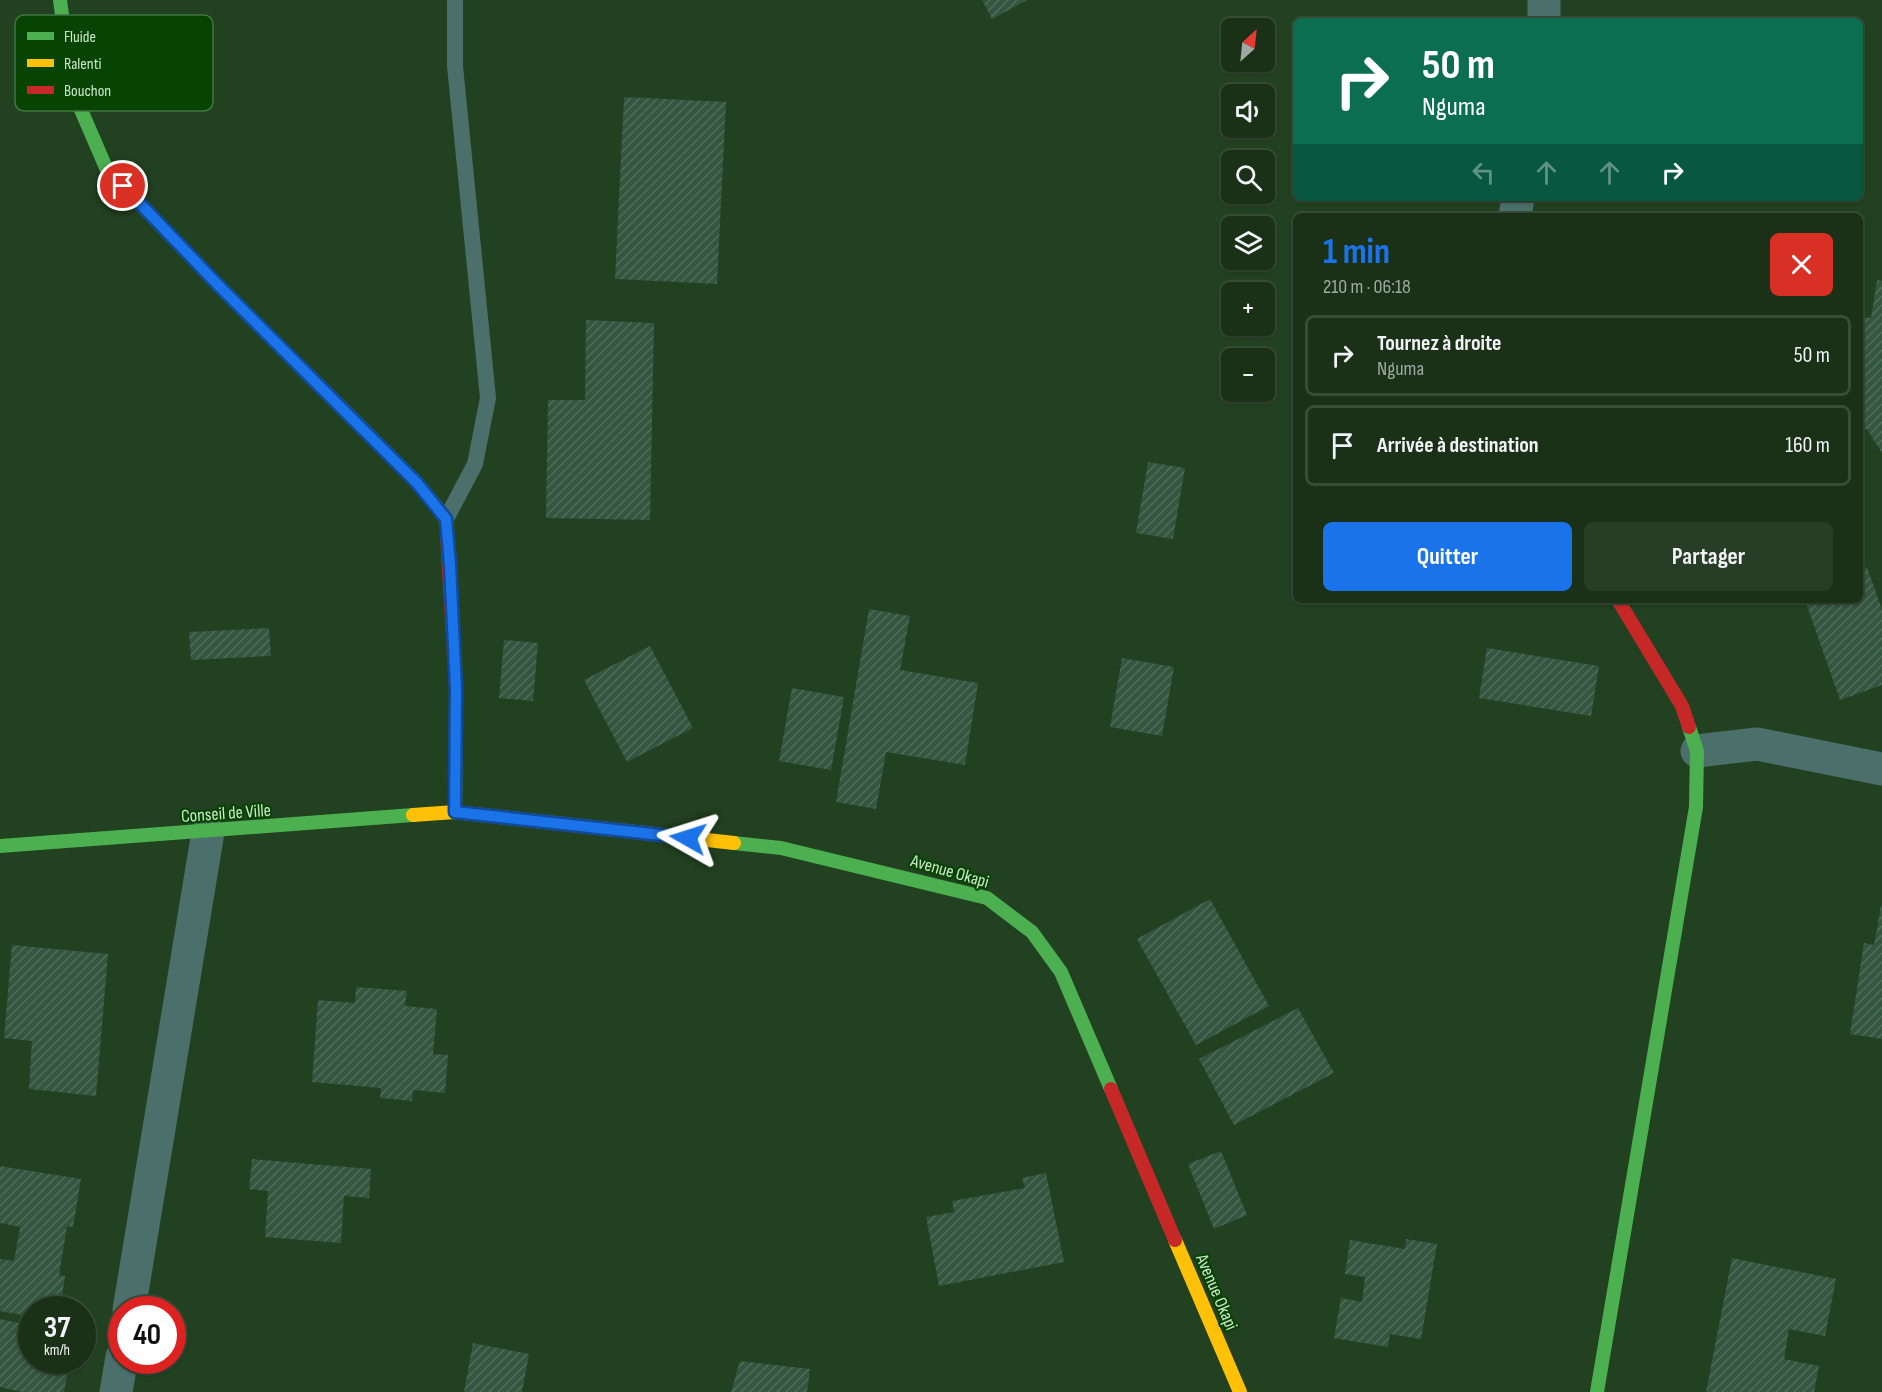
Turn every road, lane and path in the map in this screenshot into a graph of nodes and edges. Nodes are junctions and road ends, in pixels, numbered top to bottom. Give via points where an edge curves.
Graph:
1 (60, 0) edge
2 (455, 0) edge
3 (1544, 0) edge
4 (62, 15) edge
5 (1544, 18) edge
6 (82, 111) edge
7 (446, 519) junction
8 (1620, 603) edge
9 (1697, 752) junction
10 (1882, 769) edge
11 (455, 812) junction
12 (208, 832) junction
13 (0, 846) edge
14 (131, 1296) edge
15 (119, 1374) edge
16 (116, 1392) edge
17 (1240, 1392) edge
18 (1597, 1392) edge

1 - 4 street
2 - 7 lane via 455,66 488,398 475,464
3 - 5 street
6 - 7 street via 107,170 417,483
7 - 11 street via 456,688
8 - 9 street via 1682,706
9 - 10 street via 1757,744
9 - 18 street via 1696,807
11 - 12 street, Conseil de Ville
11 - 17 street, Avenue Okapi via 781,848 987,898 1032,932 1061,972
12 - 13 street, Conseil de Ville
12 - 14 street
15 - 16 street

